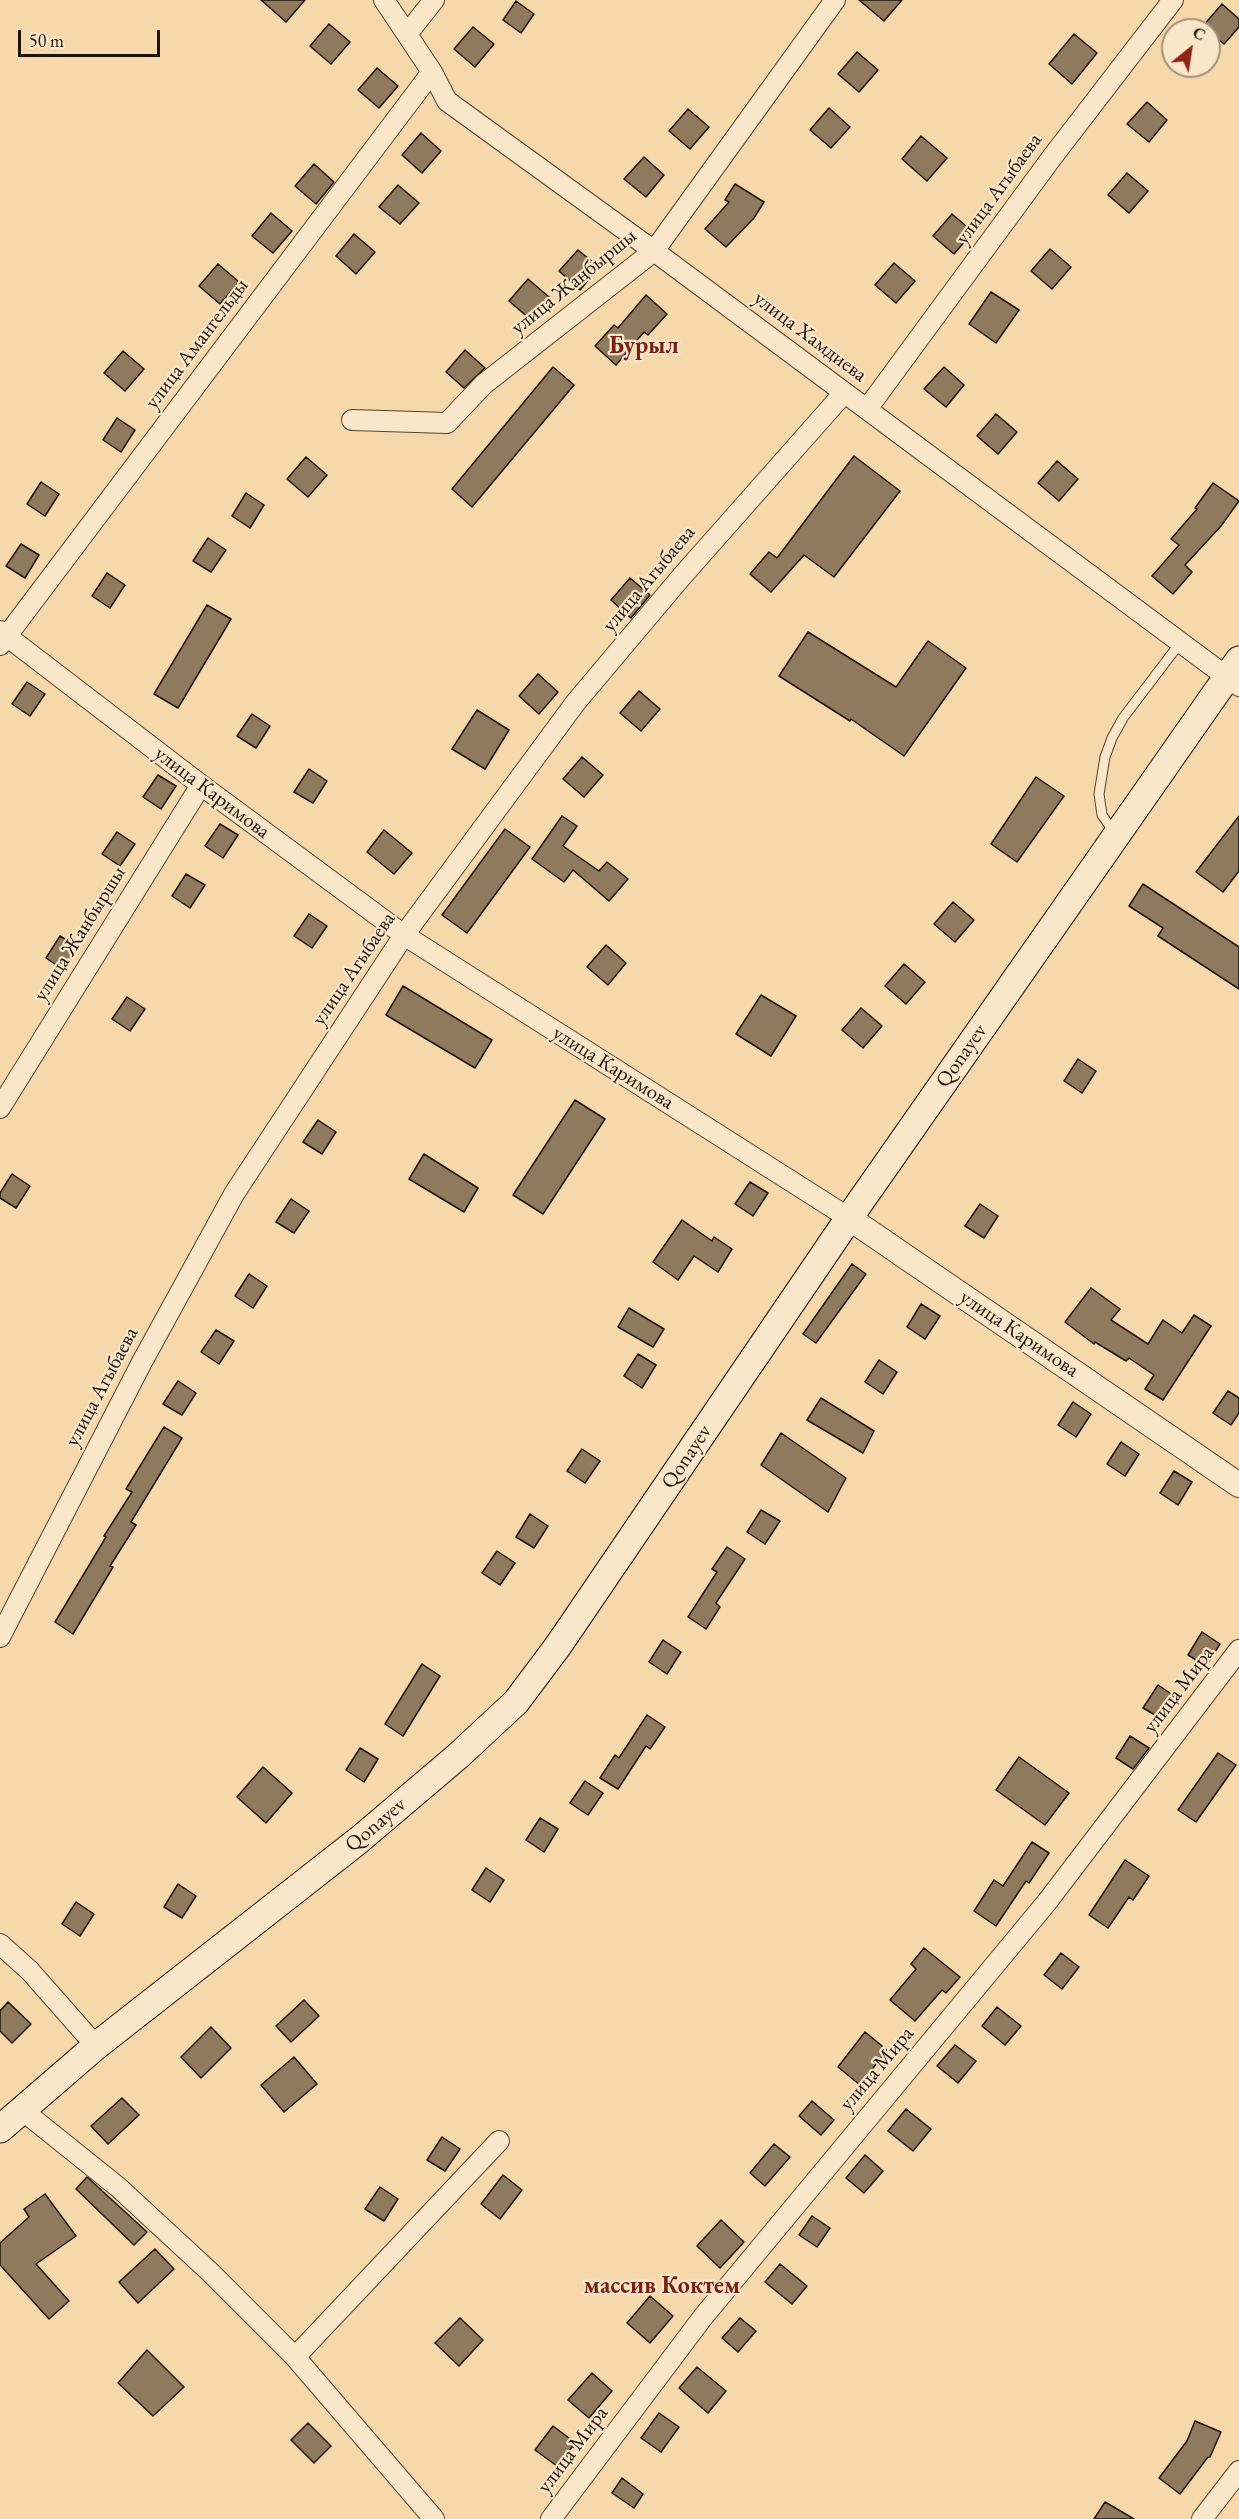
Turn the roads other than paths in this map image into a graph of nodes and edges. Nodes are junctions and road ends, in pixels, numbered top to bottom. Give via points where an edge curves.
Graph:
1 (384, 0) edge
2 (434, 0) edge
3 (835, 0) edge
4 (1173, 0) edge
5 (407, 34) junction
6 (432, 72) junction
7 (654, 251) junction
8 (844, 393) junction
9 (867, 410) junction
10 (352, 420) dead end
11 (2, 638) edge
12 (1180, 643) junction
13 (1235, 675) edge
14 (201, 785) junction
15 (1117, 835) junction
16 (404, 935) junction
17 (0, 1108) edge
18 (849, 1218) junction
19 (1239, 1485) edge
20 (0, 1637) edge
21 (1239, 1650) edge
22 (0, 1944) edge
23 (96, 2046) junction
24 (22, 2110) junction
25 (0, 2129) edge
26 (499, 2141) dead end
27 (296, 2357) junction
28 (1239, 2471) edge
29 (434, 2519) edge
30 (551, 2519) edge
31 (1202, 2519) edge

1 - 5 street, улица Хамдиева
2 - 5 street
3 - 7 street, улица Жаңбыршы
4 - 9 street, улица Агыбаева
5 - 6 street, улица Хамдиева
6 - 7 street, улица Хамдиева via 447,101
6 - 11 street, улица Амангельды
7 - 8 street, улица Хамдиева
7 - 10 street, улица Жаңбыршы via 484,384 447,423
8 - 9 street, улица Хамдиева
8 - 16 street, улица Агыбаева via 682,575 576,702
9 - 12 street, улица Хамдиева
11 - 14 street, улица Каримова
12 - 13 street, улица Хамдиева
12 - 15 lane via 1123,718 1105,757 1099,794 1102,815
13 - 15 main road, Qonayev
14 - 16 street, улица Каримова
14 - 17 street, улица Жанбыршы
15 - 18 main road, Qonayev
16 - 18 street, улица Каримова
16 - 20 street, улица Агыбаева via 234,1194 136,1372
18 - 19 street, улица Каримова
18 - 23 main road, Qonayev via 516,1702 359,1839
21 - 30 street, улица Мира via 1047,1902 703,2317
22 - 23 street via 30,1971
23 - 24 main road, Qonayev
24 - 25 main road, Qonayev
24 - 27 street via 118,2187
26 - 27 street
27 - 29 street
28 - 31 street

